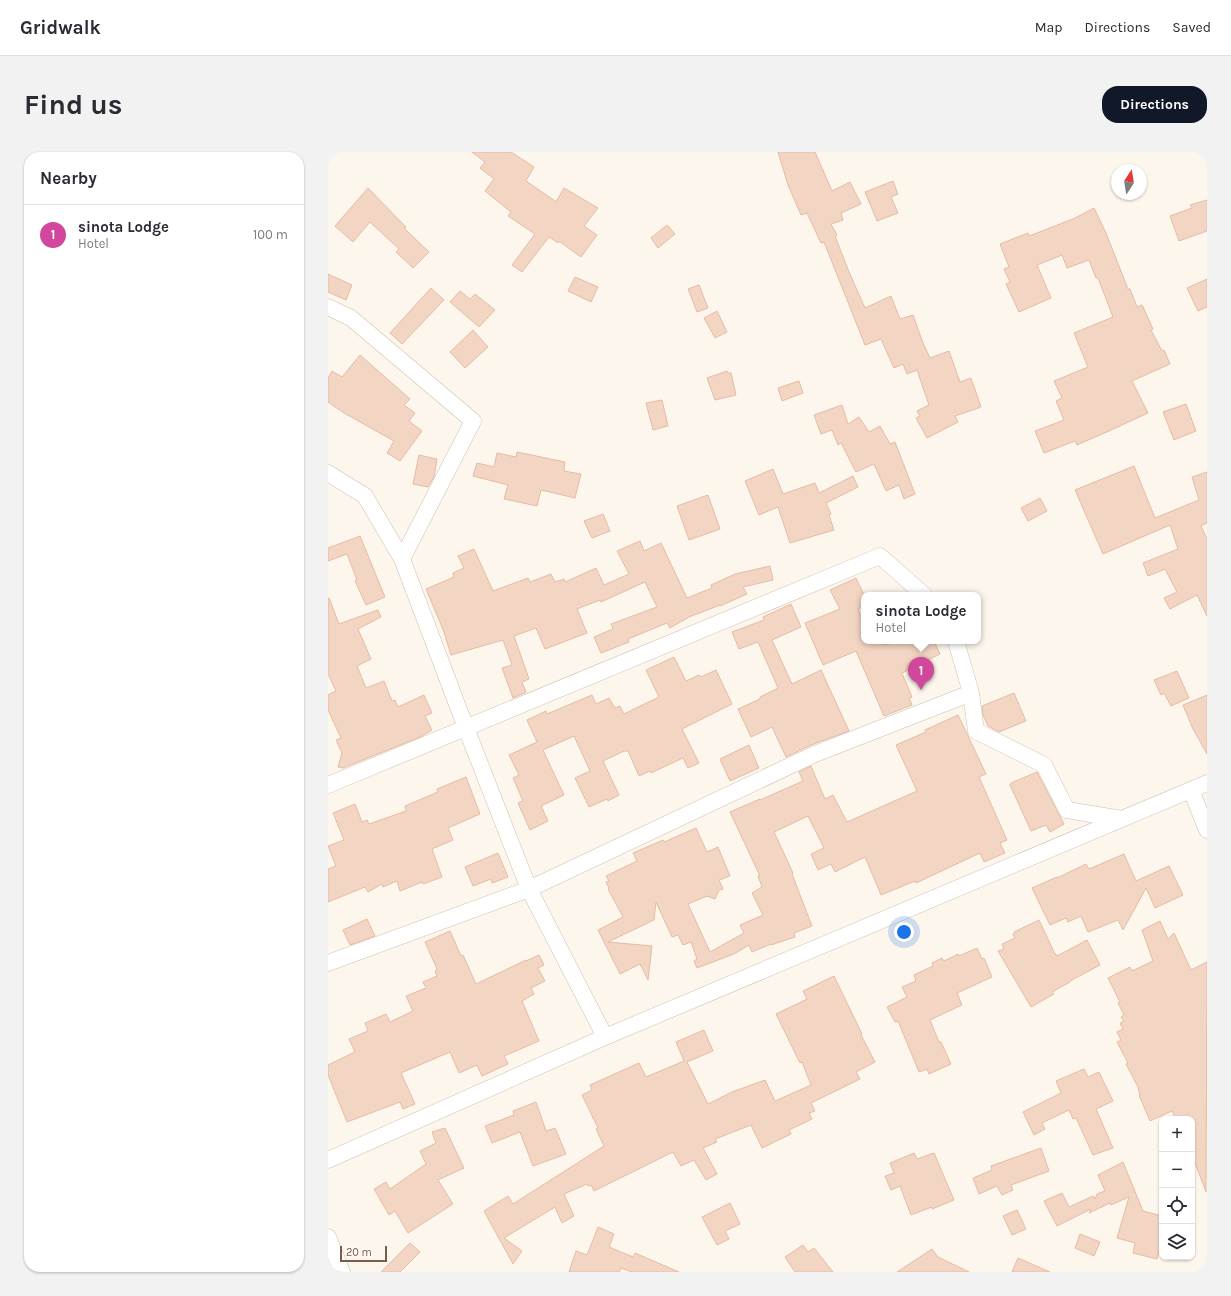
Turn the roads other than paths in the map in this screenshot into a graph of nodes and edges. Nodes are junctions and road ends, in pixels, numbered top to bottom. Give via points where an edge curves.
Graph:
1 (328, 307) edge
2 (328, 473) edge
3 (402, 559) junction
4 (921, 592) edge
5 (957, 644) edge
6 (972, 693) junction
7 (466, 728) junction
8 (1207, 783) edge
9 (328, 785) edge
10 (1191, 790) junction
11 (1122, 819) junction
12 (1207, 830) edge
13 (529, 889) junction
14 (328, 963) edge
15 (606, 1037) junction
16 (328, 1160) edge
17 (328, 1237) edge
18 (342, 1272) edge

1 - 3 street via 351,318 473,421
2 - 3 street via 365,496
3 - 7 street
4 - 7 street via 880,556
5 - 6 street
6 - 11 street via 976,731 1044,765 1067,810
6 - 13 street via 815,754
7 - 9 street
7 - 13 street
8 - 10 street
10 - 11 street
10 - 12 street
11 - 15 street
13 - 14 street
13 - 15 street
15 - 16 street
17 - 18 street

